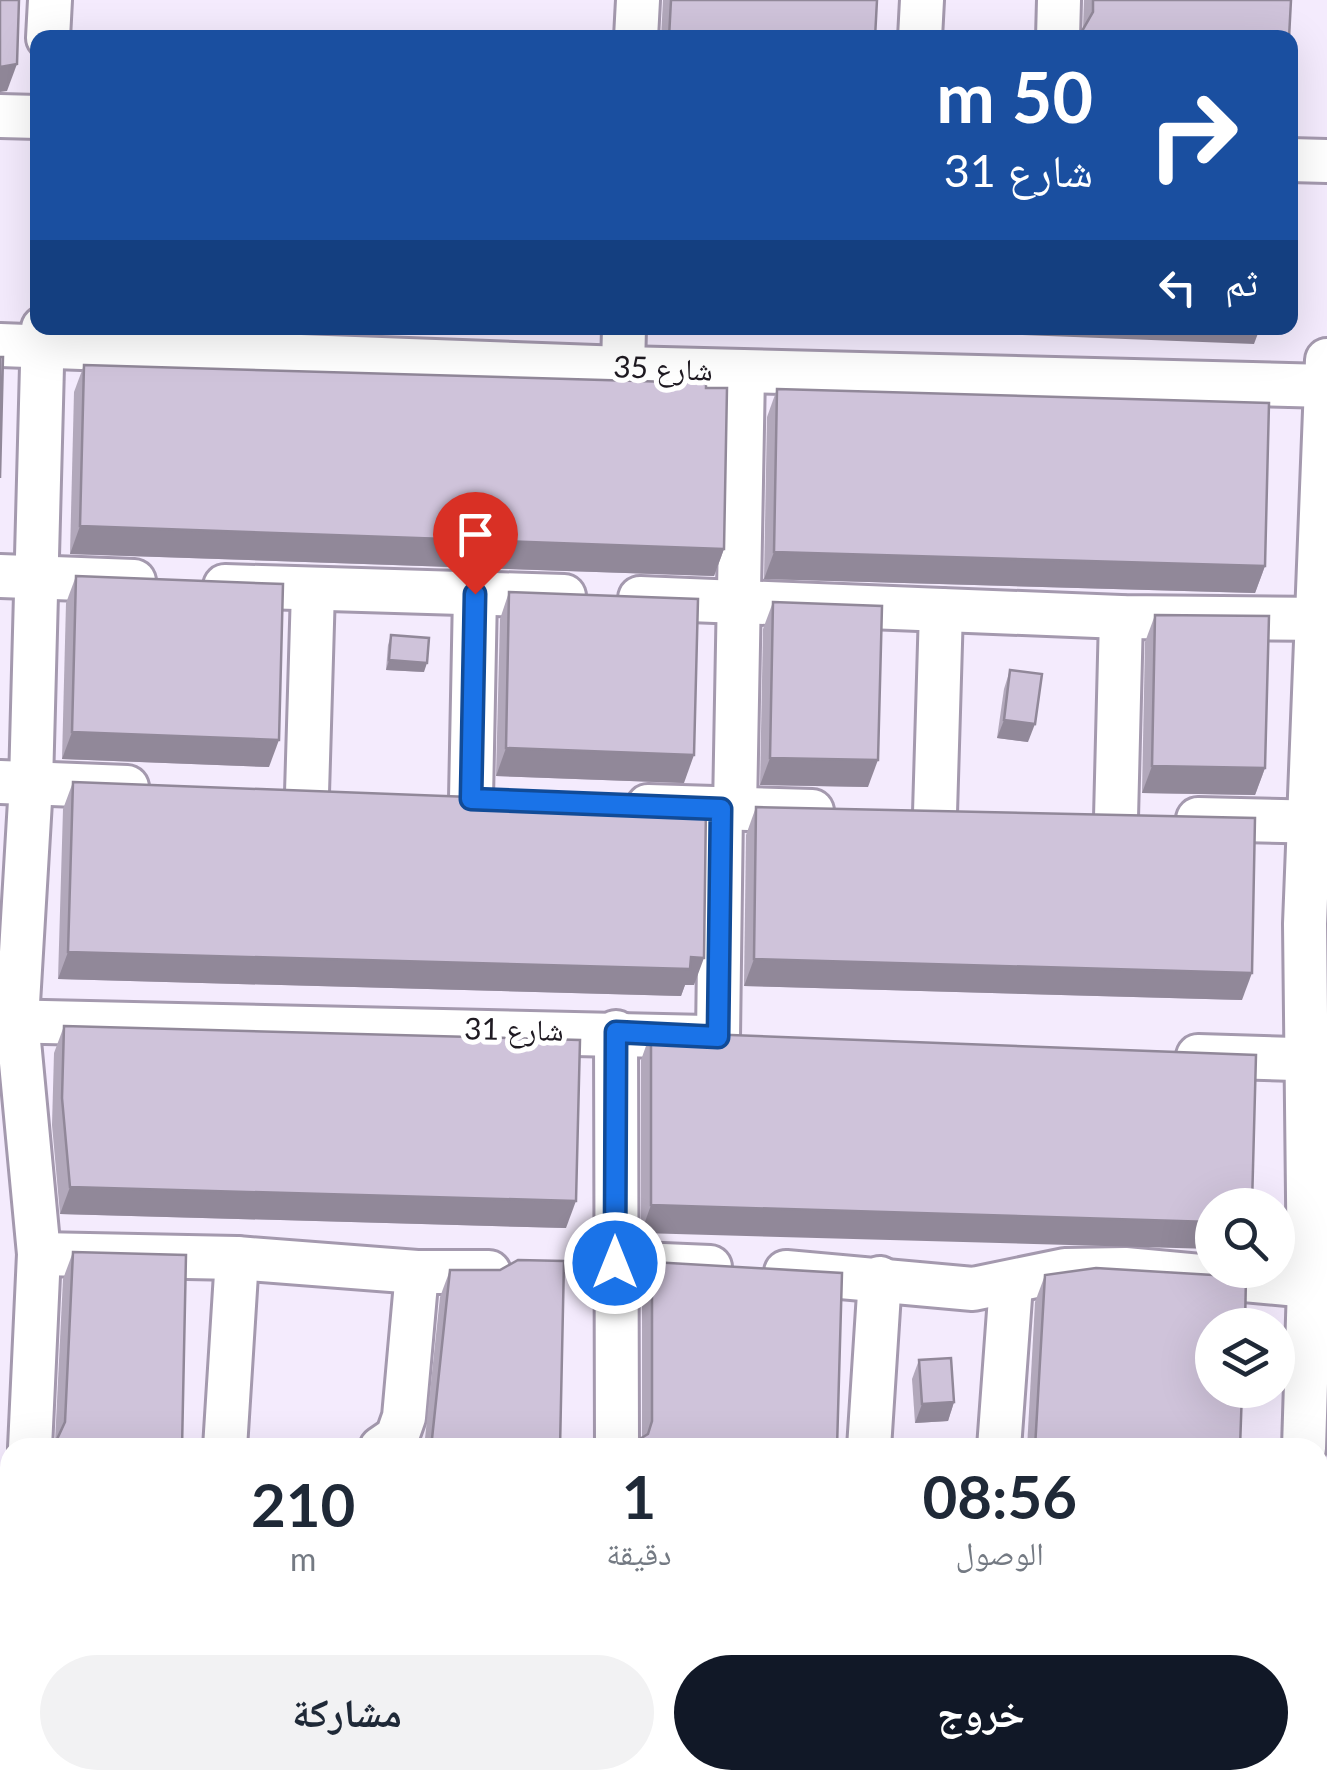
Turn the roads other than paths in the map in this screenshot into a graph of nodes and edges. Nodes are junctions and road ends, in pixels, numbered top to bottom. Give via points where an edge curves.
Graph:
1 (50, 0) edge
2 (638, 0) edge
3 (922, 0) edge
4 (1059, 0) edge
5 (48, 30) edge
6 (636, 30) edge
7 (920, 30) edge
8 (1058, 30) edge
9 (0, 116) edge
10 (30, 116) edge
11 (1298, 160) edge
12 (1327, 161) edge
13 (43, 337) edge
14 (0, 346) edge
15 (624, 348) edge
16 (1327, 360) edge
17 (743, 372) junction
18 (1327, 386) edge
19 (19, 576) edge
20 (313, 590) junction
21 (475, 594) junction
22 (739, 601) junction
23 (942, 610) junction
24 (1121, 617) junction
25 (1323, 618) edge
26 (15, 783) edge
27 (169, 788) edge
28 (306, 793) edge
29 (472, 799) edge
30 (606, 804) edge
31 (728, 809) junction
32 (1318, 822) edge
33 (8, 1021) edge
34 (616, 1032) junction
35 (1148, 1054) edge
36 (1316, 1060) edge
37 (39, 1254) junction
38 (236, 1258) junction
39 (615, 1263) junction
40 (417, 1272) junction
41 (490, 1272) edge
42 (880, 1278) junction
43 (1011, 1284) junction
44 (1309, 1286) junction
45 (30, 1438) edge
46 (227, 1438) edge
47 (396, 1438) edge
48 (617, 1438) edge
49 (871, 1438) edge
50 (1001, 1438) edge
51 (1304, 1438) edge

1 - 5 street
2 - 6 street
3 - 7 street
4 - 8 street
9 - 10 street
11 - 12 street
13 - 14 street, شارع 35
13 - 15 street, شارع 35
13 - 19 street
15 - 17 street, شارع 35
16 - 18 street
17 - 18 street, شارع 35
17 - 22 street
18 - 25 street
19 - 20 street
19 - 26 street
20 - 21 street
20 - 28 street
21 - 22 street
21 - 29 street
22 - 23 street
22 - 31 street
23 - 24 street
23 - 31 street via 914,813
24 - 25 street
24 - 32 street via 1098,817
25 - 32 street
26 - 27 street
26 - 33 street
30 - 31 street
31 - 34 street, شارع 31 via 738,1038
32 - 36 street
33 - 34 street, شارع 31
33 - 37 street
34 - 39 street
35 - 36 street
36 - 44 street
37 - 38 street
37 - 45 street
38 - 40 street
38 - 46 street
39 - 42 street
39 - 48 street
40 - 41 street
40 - 47 street
42 - 43 street via 972,1289
42 - 49 street
43 - 44 street via 1066,1270 1124,1269
43 - 50 street
44 - 51 street

